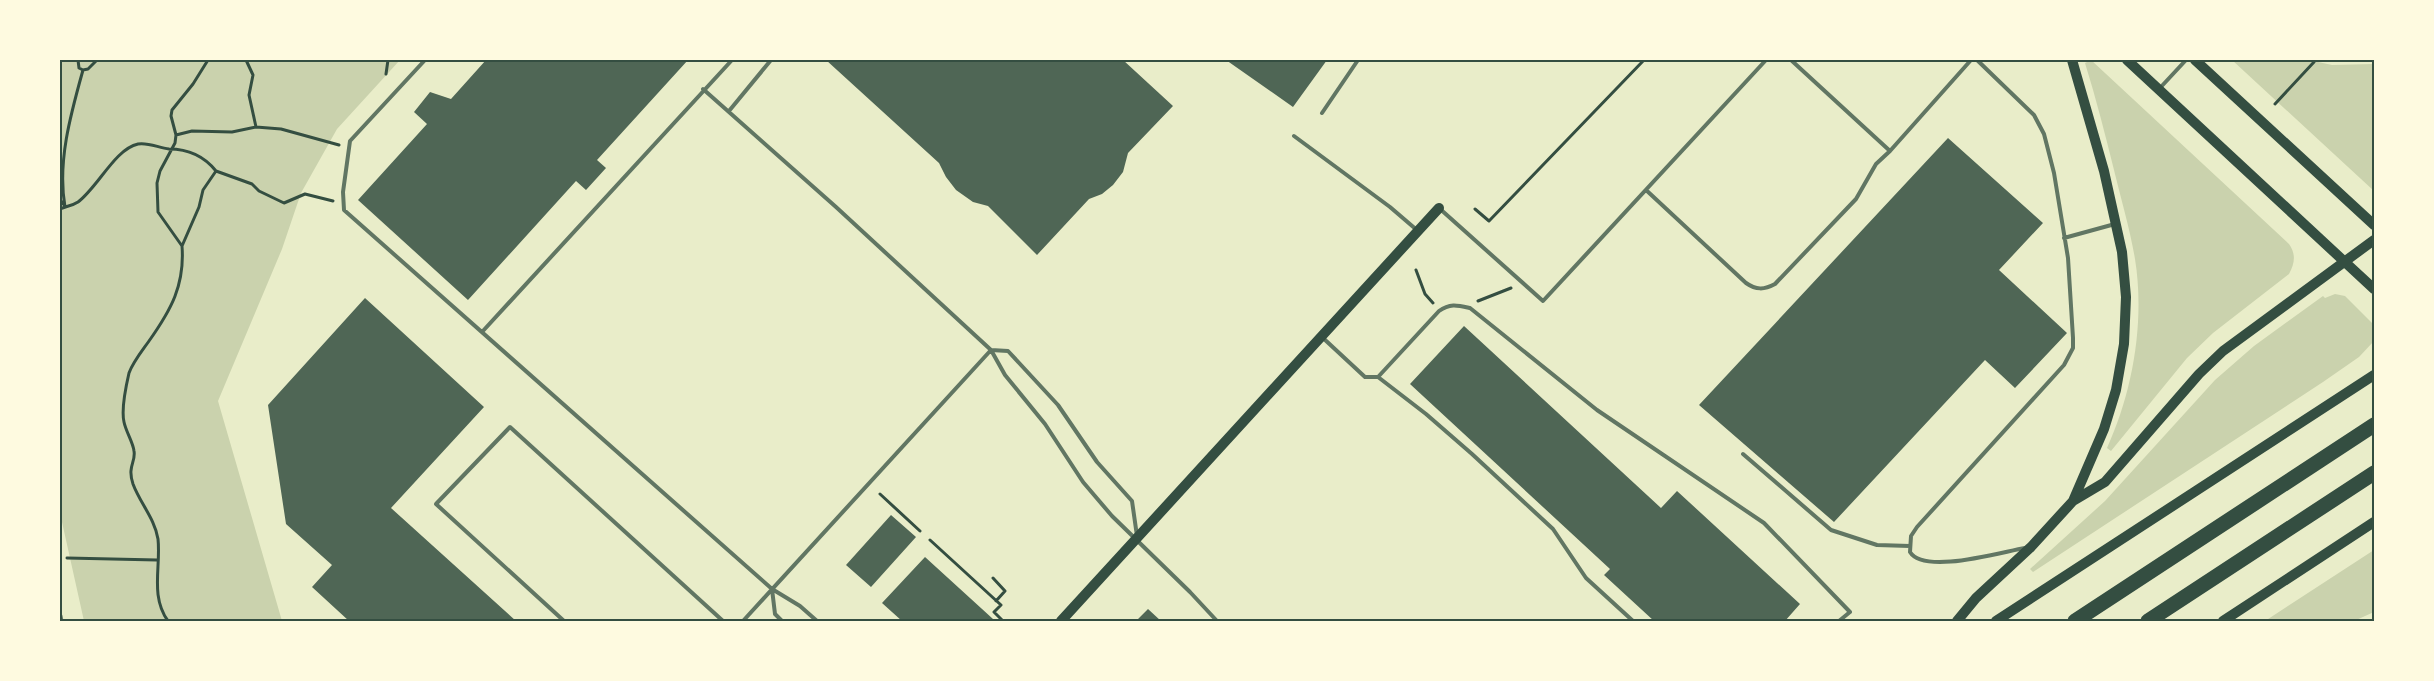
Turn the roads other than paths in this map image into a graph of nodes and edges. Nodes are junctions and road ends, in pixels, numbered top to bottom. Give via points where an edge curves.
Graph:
1 (425, 60) edge
2 (732, 60) edge
3 (770, 60) edge
4 (1358, 60) edge
5 (1766, 60) edge
6 (1791, 60) edge
7 (1972, 60) edge
8 (1977, 60) edge
9 (2072, 60) edge
10 (2127, 60) edge
11 (2186, 60) edge
12 (2195, 60) edge
13 (703, 89) junction
14 (2159, 89) junction
15 (729, 111) junction
16 (1322, 113) dead end
17 (1294, 136) dead end
18 (1890, 151) junction
19 (1646, 190) junction
20 (1439, 208) joint
21 (2116, 224) junction
22 (2374, 225) edge
23 (1418, 231) junction
24 (2064, 238) junction
25 (2374, 240) edge
26 (2344, 261) junction
27 (2374, 289) edge
28 (482, 332) junction
29 (1322, 337) junction
30 (991, 350) junction
31 (2374, 375) edge
32 (1378, 377) junction
33 (2374, 425) edge
34 (1743, 454) dead end
35 (2374, 473) edge
36 (2074, 501) junction
37 (2374, 522) edge
38 (1137, 539) junction
39 (1910, 546) junction
40 (2031, 547) junction
41 (772, 589) junction
42 (60, 616) edge
43 (61, 621) edge
44 (564, 621) edge
45 (723, 621) edge
46 (743, 621) edge
47 (782, 621) edge
48 (817, 621) edge
49 (1061, 621) edge
50 (1217, 621) edge
51 (1633, 621) edge
52 (1839, 621) edge
53 (1957, 621) edge
54 (1996, 621) edge
55 (2075, 621) edge
56 (2148, 621) edge
57 (2223, 621) edge

1 - 28 lane via 350,142 343,192 344,210
2 - 13 lane
3 - 15 lane
4 - 16 lane
5 - 19 lane
6 - 18 lane
7 - 18 lane
8 - 24 lane via 2040,123 2054,173
9 - 21 main road via 2098,147
10 - 14 main road
11 - 14 lane
12 - 22 main road
13 - 15 lane
13 - 28 lane
14 - 26 main road
15 - 30 lane
17 - 23 lane
18 - 19 lane via 1876,164 1856,199 1775,284 1767,288 1752,287
19 - 20 lane via 1543,301
20 - 23 main road
21 - 24 lane
21 - 36 main road via 2126,296 2122,360 2110,414
23 - 29 main road
24 - 39 lane via 2073,338 2070,356 1917,527 1911,536
25 - 26 main road
26 - 27 main road
26 - 36 main road via 2223,350 2104,482
28 - 41 lane
29 - 32 lane via 1365,377
29 - 38 main road
30 - 38 lane via 1005,375 1045,424 1084,482 1112,516
30 - 38 lane via 1008,351 1058,405 1097,462 1132,502
30 - 41 lane
31 - 54 main road
32 - 51 lane via 1426,414 1552,529 1586,578
32 - 52 lane via 1439,311 1455,304 1470,308 1597,410 1764,523 1850,612
33 - 55 highway
34 - 39 lane via 1831,530 1877,545
35 - 56 highway
36 - 40 main road
37 - 57 main road
38 - 49 main road
38 - 50 lane
39 - 40 lane via 1913,558 1938,563
40 - 53 main road via 1976,598
41 - 46 lane
41 - 47 lane via 775,614
41 - 48 lane
42 - 43 street
44 - 45 lane via 436,504 510,426

